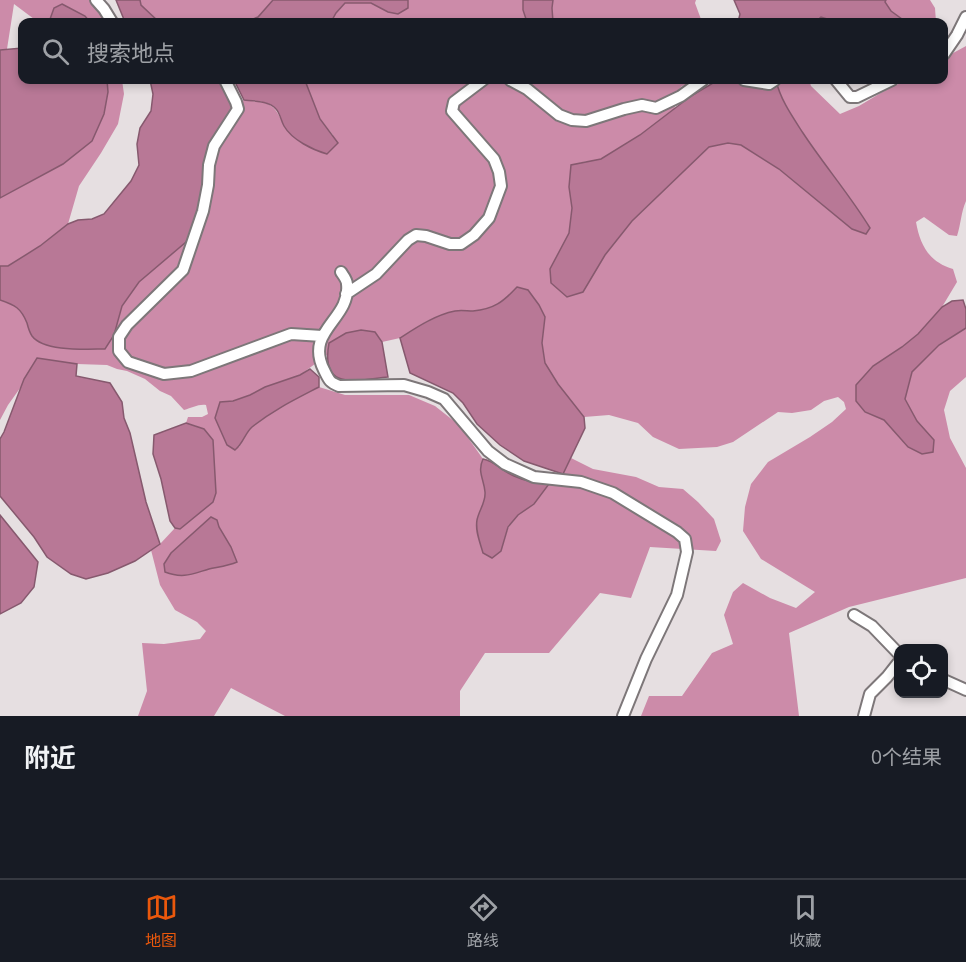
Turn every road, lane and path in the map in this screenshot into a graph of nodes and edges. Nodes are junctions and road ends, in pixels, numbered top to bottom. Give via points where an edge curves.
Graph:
1 (96, 0) edge
2 (966, 17) edge
3 (110, 18) edge
4 (948, 48) edge
5 (227, 84) edge
6 (478, 84) edge
7 (518, 84) edge
8 (698, 84) edge
9 (839, 84) edge
10 (884, 84) edge
11 (341, 272) dead end
12 (346, 294) junction
13 (322, 336) junction
14 (854, 615) dead end
15 (894, 649) edge
16 (894, 668) edge
17 (948, 682) edge
18 (966, 690) edge
19 (622, 716) edge
20 (864, 716) edge

1 - 3 street
2 - 4 street
5 - 13 street via 238,109 214,146 204,211 183,270 127,325 119,337 119,351 128,362 164,374 191,371 291,334
6 - 12 street via 453,102 452,111 494,159 499,172 501,186 489,218 460,244 416,235 376,274
7 - 8 street via 572,120 642,105 656,108
9 - 10 street via 850,97 857,97
11 - 12 street via 347,283
12 - 13 street via 338,316
13 - 19 street via 320,363 330,382 339,386 404,385 444,399 488,451 505,464 534,477 581,482 613,493 685,539 687,552 677,596
14 - 15 street via 872,626
16 - 20 street via 870,694
17 - 18 street

